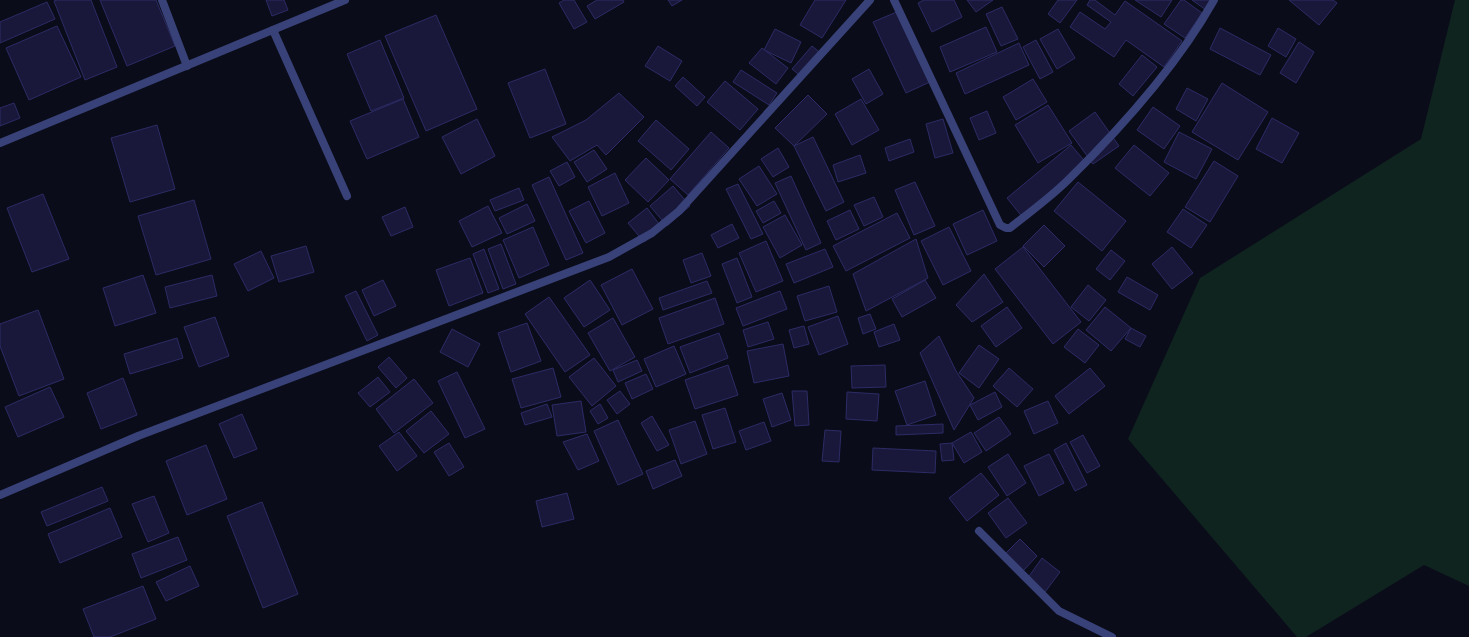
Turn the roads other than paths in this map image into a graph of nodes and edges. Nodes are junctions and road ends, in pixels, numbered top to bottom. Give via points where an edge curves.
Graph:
1 (162, 0) edge
2 (345, 0) edge
3 (870, 0) edge
4 (894, 0) edge
5 (1214, 0) edge
6 (273, 30) junction
7 (187, 66) junction
8 (0, 143) edge
9 (347, 196) dead end
10 (1, 493) edge
11 (979, 531) dead end
12 (1112, 637) edge

1 - 7 street
2 - 6 street
3 - 10 street via 689,200 652,233 609,257 138,436
4 - 5 street via 1000,225 1010,228 1068,180 1128,118 1179,55
6 - 7 street
6 - 9 street
7 - 8 street
11 - 12 street via 1059,611

